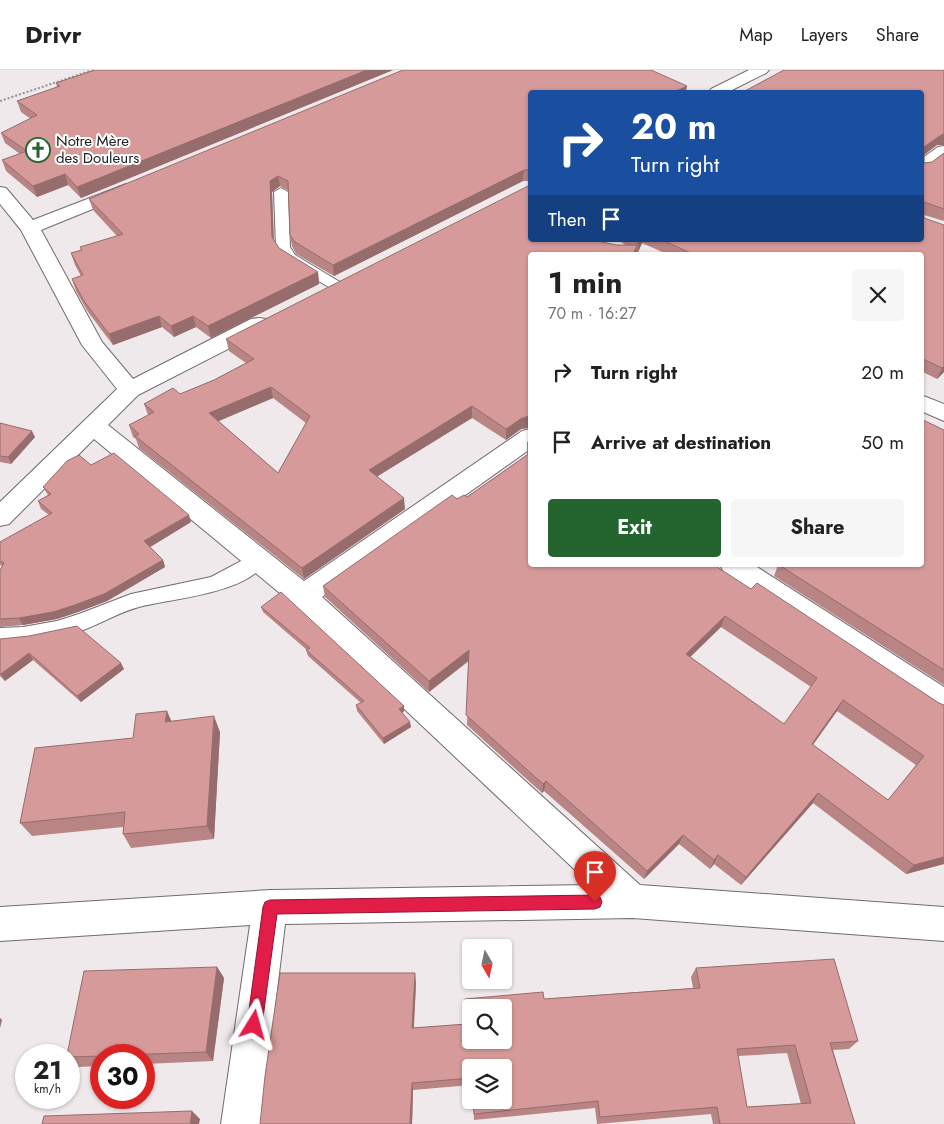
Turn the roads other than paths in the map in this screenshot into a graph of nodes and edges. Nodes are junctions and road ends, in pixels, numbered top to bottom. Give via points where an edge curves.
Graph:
1 (761, 70) edge
2 (721, 90) edge
3 (943, 153) edge
4 (924, 165) edge
5 (139, 183) edge
6 (0, 192) edge
7 (281, 192) edge
8 (30, 228) junction
9 (336, 285) edge
10 (277, 314) edge
11 (130, 390) junction
12 (92, 425) junction
13 (528, 438) edge
14 (0, 517) edge
15 (258, 559) junction
16 (737, 567) edge
17 (303, 596) junction
18 (0, 636) edge
19 (944, 703) edge
20 (633, 901) junction
21 (270, 907) junction
22 (0, 924) edge
23 (944, 924) edge
24 (242, 1124) edge

1 - 2 street
3 - 4 street
5 - 8 street
6 - 8 street
7 - 9 lane via 283,246 289,258
8 - 11 street via 93,346
10 - 11 street
11 - 12 street
12 - 14 street
12 - 15 street
13 - 17 street
15 - 17 street
15 - 18 lane via 241,573 219,583 140,599 70,626
16 - 19 street
17 - 20 street
20 - 21 street
20 - 23 street
21 - 22 street
21 - 24 street

